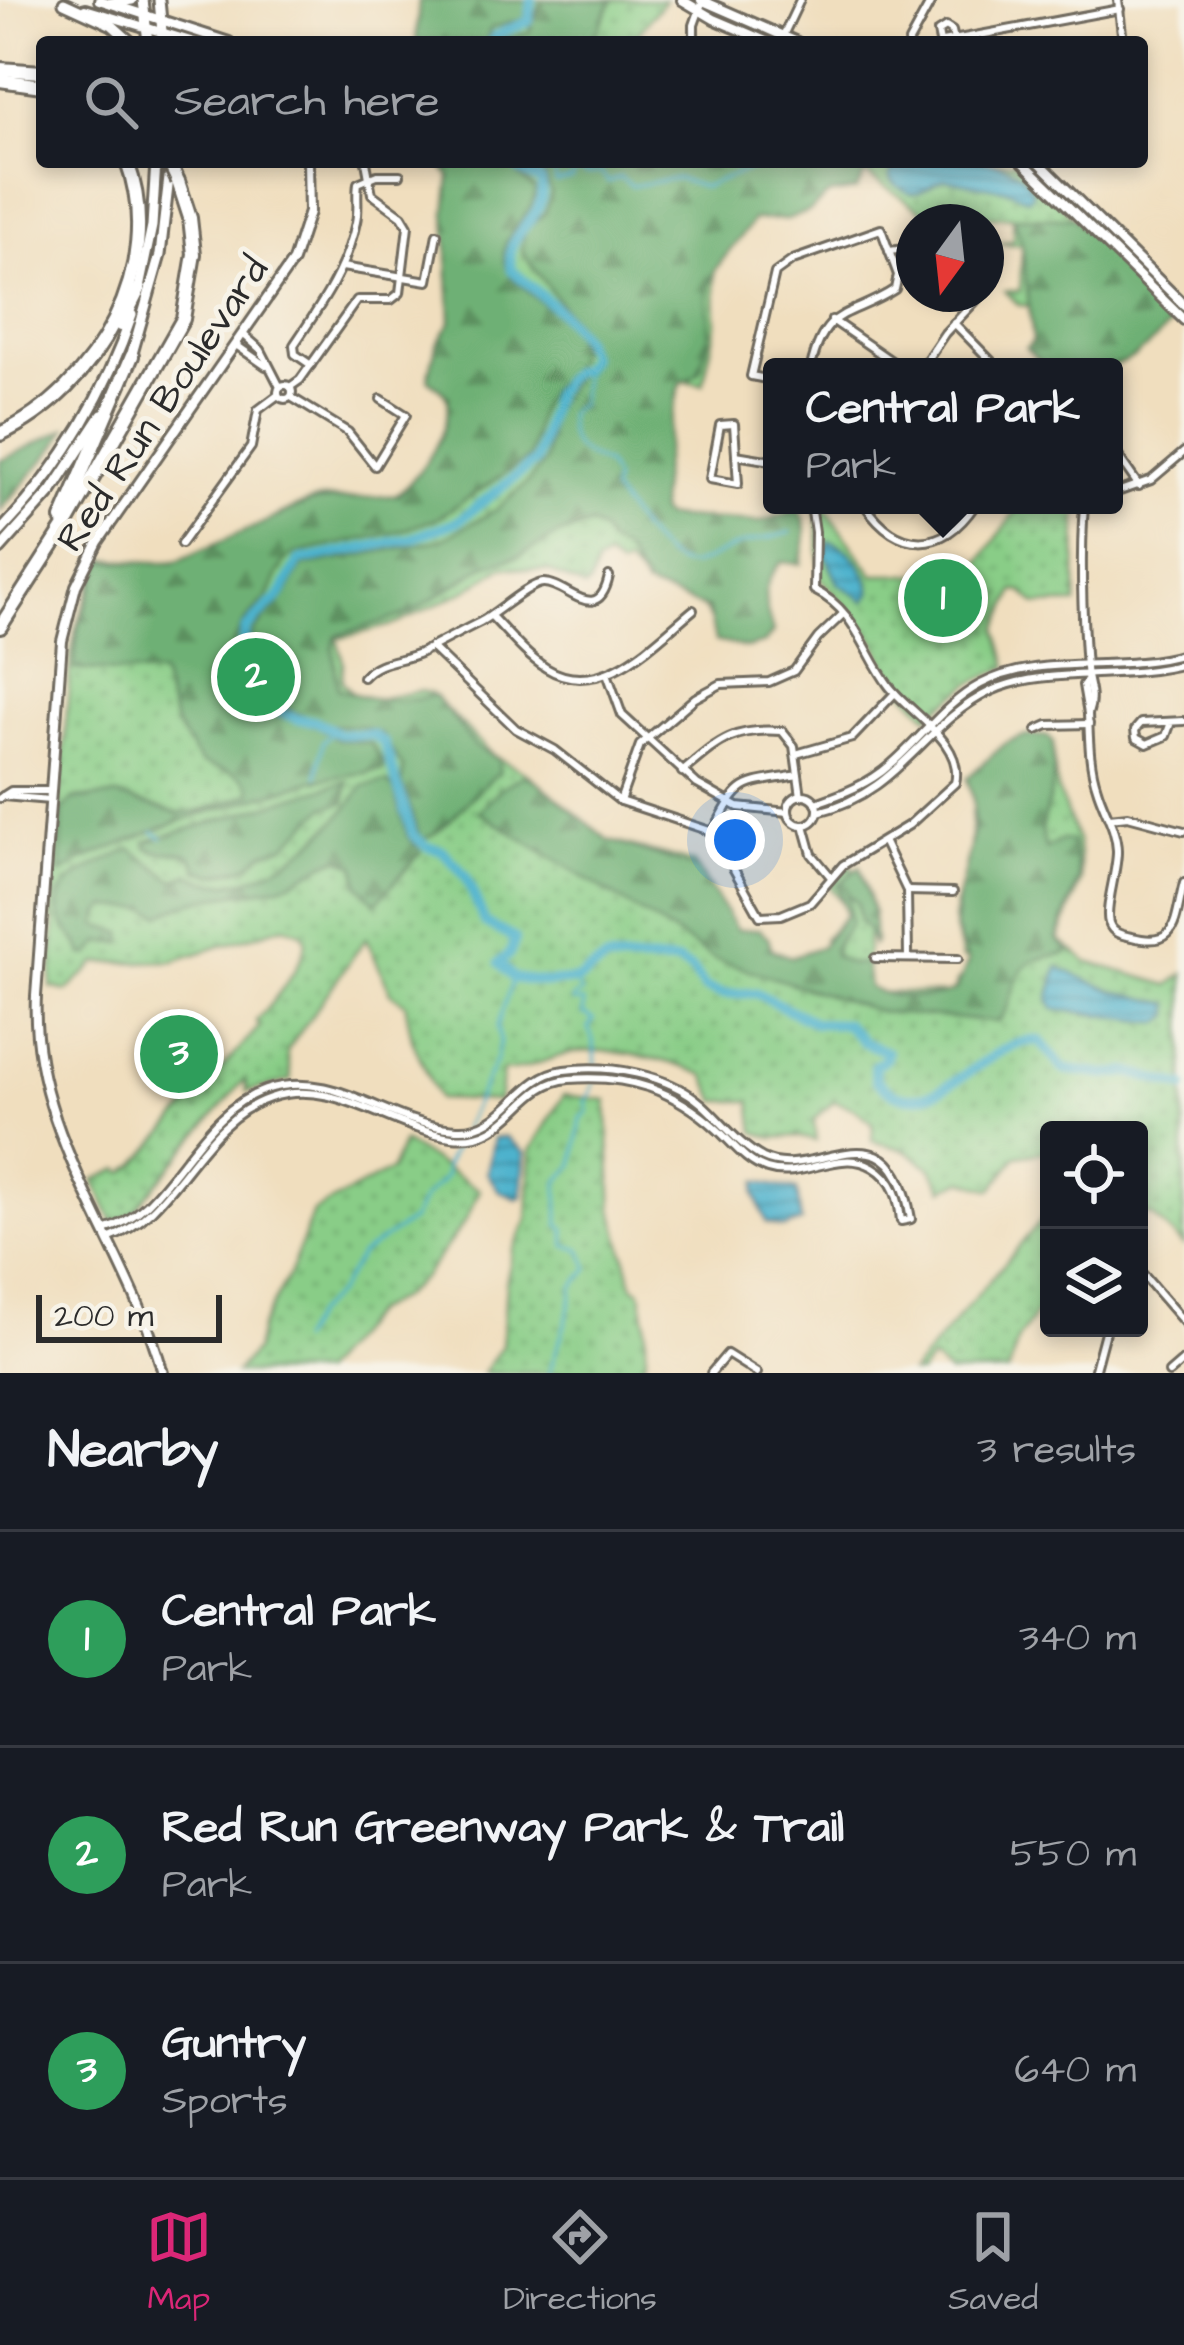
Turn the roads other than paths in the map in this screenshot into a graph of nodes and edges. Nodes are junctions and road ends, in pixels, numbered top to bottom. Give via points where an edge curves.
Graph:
1 (132, 0) edge
2 (143, 0) edge
3 (159, 0) edge
4 (682, 0) edge
5 (800, 0) edge
6 (932, 0) edge
7 (60, 1) edge
8 (105, 2) edge
9 (702, 3) edge
10 (1119, 4) edge
11 (145, 13) junction
12 (161, 18) junction
13 (146, 27) junction
14 (124, 36) edge
15 (147, 36) edge
16 (161, 36) edge
17 (163, 36) edge
18 (212, 36) edge
19 (694, 36) edge
20 (758, 36) edge
21 (775, 36) edge
22 (783, 36) edge
23 (912, 36) edge
24 (971, 36) edge
25 (1122, 36) edge
26 (0, 69) edge
27 (36, 72) edge
28 (0, 80) edge
29 (36, 85) edge
30 (129, 168) edge
31 (156, 168) edge
32 (169, 168) edge
33 (173, 168) edge
34 (308, 168) edge
35 (368, 168) edge
36 (1029, 168) edge
37 (1045, 168) edge
38 (400, 175) dead end
39 (370, 176) junction
40 (437, 234) dead end
41 (896, 250) edge
42 (889, 251) junction
43 (342, 267) junction
44 (403, 277) junction
45 (139, 289) junction
46 (1184, 305) edge
47 (965, 312) edge
48 (832, 320) junction
49 (1184, 320) edge
50 (954, 323) junction
51 (244, 335) junction
52 (236, 345) junction
53 (132, 356) junction
54 (813, 358) edge
55 (887, 358) edge
56 (929, 358) edge
57 (989, 358) edge
58 (311, 365) junction
59 (269, 368) junction
60 (763, 378) edge
61 (290, 387) junction
62 (279, 391) junction
63 (291, 397) junction
64 (381, 399) dead end
65 (0, 436) edge
66 (1184, 452) edge
67 (736, 455) junction
68 (763, 460) edge
69 (1123, 463) edge
70 (1139, 485) junction
71 (1123, 490) edge
72 (813, 514) edge
73 (873, 514) edge
74 (968, 514) edge
75 (1084, 514) edge
76 (0, 532) edge
77 (182, 544) dead end
78 (0, 548) edge
79 (609, 576) dead end
80 (693, 610) dead end
81 (843, 614) junction
82 (491, 616) junction
83 (1, 626) edge
84 (431, 646) junction
85 (1184, 654) edge
86 (1184, 664) edge
87 (1085, 667) junction
88 (608, 675) junction
89 (362, 677) dead end
90 (1086, 679) junction
91 (895, 693) junction
92 (1184, 721) edge
93 (1172, 722) junction
94 (1089, 724) junction
95 (933, 730) junction
96 (1037, 730) dead end
97 (647, 738) junction
98 (796, 754) junction
99 (682, 772) junction
100 (797, 775) junction
101 (50, 795) junction
102 (801, 796) junction
103 (2, 797) edge
104 (620, 801) junction
105 (728, 803) junction
106 (817, 807) junction
107 (788, 812) junction
108 (1109, 818) junction
109 (804, 825) junction
110 (1184, 831) edge
111 (713, 832) junction
112 (884, 843) junction
113 (831, 877) junction
114 (1184, 883) edge
115 (908, 891) junction
116 (953, 892) dead end
117 (875, 958) dead end
118 (908, 958) junction
119 (958, 959) dead end
120 (607, 1077) junction
121 (106, 1235) junction
122 (1148, 1280) edge
123 (1184, 1322) edge
124 (1104, 1337) edge
125 (1184, 1360) edge
126 (163, 1373) edge
127 (711, 1373) edge
128 (757, 1373) edge
129 (1094, 1373) edge
130 (1169, 1373) edge

1 - 8 main road
2 - 11 main road
3 - 12 main road
4 - 9 main road
5 - 22 street
6 - 23 street
7 - 13 main road
7 - 14 main road
8 - 11 main road
9 - 19 street
9 - 20 main road
9 - 21 main road
10 - 24 street
10 - 25 street
11 - 12 main road
11 - 13 main road
12 - 17 main road
12 - 18 main road
13 - 15 main road
13 - 16 main road
26 - 27 highway
28 - 29 highway
30 - 65 highway via 139,226 116,318 71,383
31 - 45 main road
32 - 53 main road via 160,255
33 - 83 highway, bridge via 194,254 179,329
34 - 51 main road, Red Run Boulevard via 303,239
35 - 39 street
36 - 49 main road
37 - 46 main road
38 - 39 street
39 - 43 street via 357,186
39 - 44 street via 372,194 408,226
40 - 44 street via 428,281
41 - 42 street
42 - 48 street via 895,289
42 - 60 street via 881,229 775,272 751,376
43 - 44 street
43 - 58 street via 294,345
44 - 58 street via 395,298 354,303
45 - 65 highway via 79,385
45 - 76 main road via 85,422
47 - 50 street
48 - 54 street
48 - 55 street
50 - 56 street
50 - 57 street
51 - 52 main road, Red Run Boulevard
51 - 59 street
52 - 59 street
52 - 101 main road, Red Run Boulevard via 79,578 60,654
53 - 78 main road via 70,466
53 - 83 highway via 59,524
58 - 61 street
59 - 62 street
61 - 62 street
61 - 63 street
62 - 63 street
62 - 77 street via 258,410 250,447
63 - 64 street via 354,437 375,466 406,415
66 - 70 street
67 - 67 street via 738,484 710,479 720,425 734,424
67 - 68 street
69 - 70 street
70 - 71 street
72 - 81 street via 814,590
73 - 74 street via 888,533 927,541 956,530
75 - 87 street
79 - 82 street via 591,600 540,583
80 - 88 street
81 - 91 street
81 - 97 street via 794,671 769,682 712,687
82 - 84 street
82 - 88 street via 546,668 569,677
84 - 89 street
84 - 104 street via 516,729
85 - 87 street
86 - 90 street
87 - 90 street
87 - 95 street via 995,678 968,692
88 - 97 street via 616,706
90 - 94 street
90 - 95 street via 998,688
91 - 95 street
91 - 98 street via 852,738
92 - 93 street
93 - 93 street via 1141,723 1136,738 1148,744 1166,736
94 - 96 street
94 - 108 street via 1094,779
95 - 106 street via 878,775
95 - 112 street via 954,760 955,783
97 - 99 street
97 - 104 street
98 - 99 street via 782,731 744,731
98 - 100 street
99 - 105 street
100 - 102 street
100 - 105 street via 751,782
101 - 103 street
101 - 121 main road, Red Run Boulevard via 37,1050 56,1120
102 - 106 street
102 - 107 street
104 - 111 street
105 - 107 street
105 - 111 street
106 - 109 street
107 - 109 street
108 - 110 street
108 - 114 street via 1117,872 1108,916 1115,932 1163,940
109 - 113 street via 812,854
111 - 113 street via 760,916 800,909
112 - 113 street
112 - 115 street
115 - 116 street
115 - 118 street
117 - 118 street
118 - 119 street
120 - 120 street via 675,1095 770,1170 866,1163 888,1179 901,1221 911,1220 900,1180 879,1159 850,1151 772,1162 679,1087 646,1076
120 - 121 street via 577,1074 541,1088 506,1123 478,1131 446,1132 330,1087 268,1089 224,1114 137,1213
121 - 126 main road, Red Run Boulevard
122 - 123 street
124 - 129 street
125 - 130 street
127 - 128 street via 727,1354

